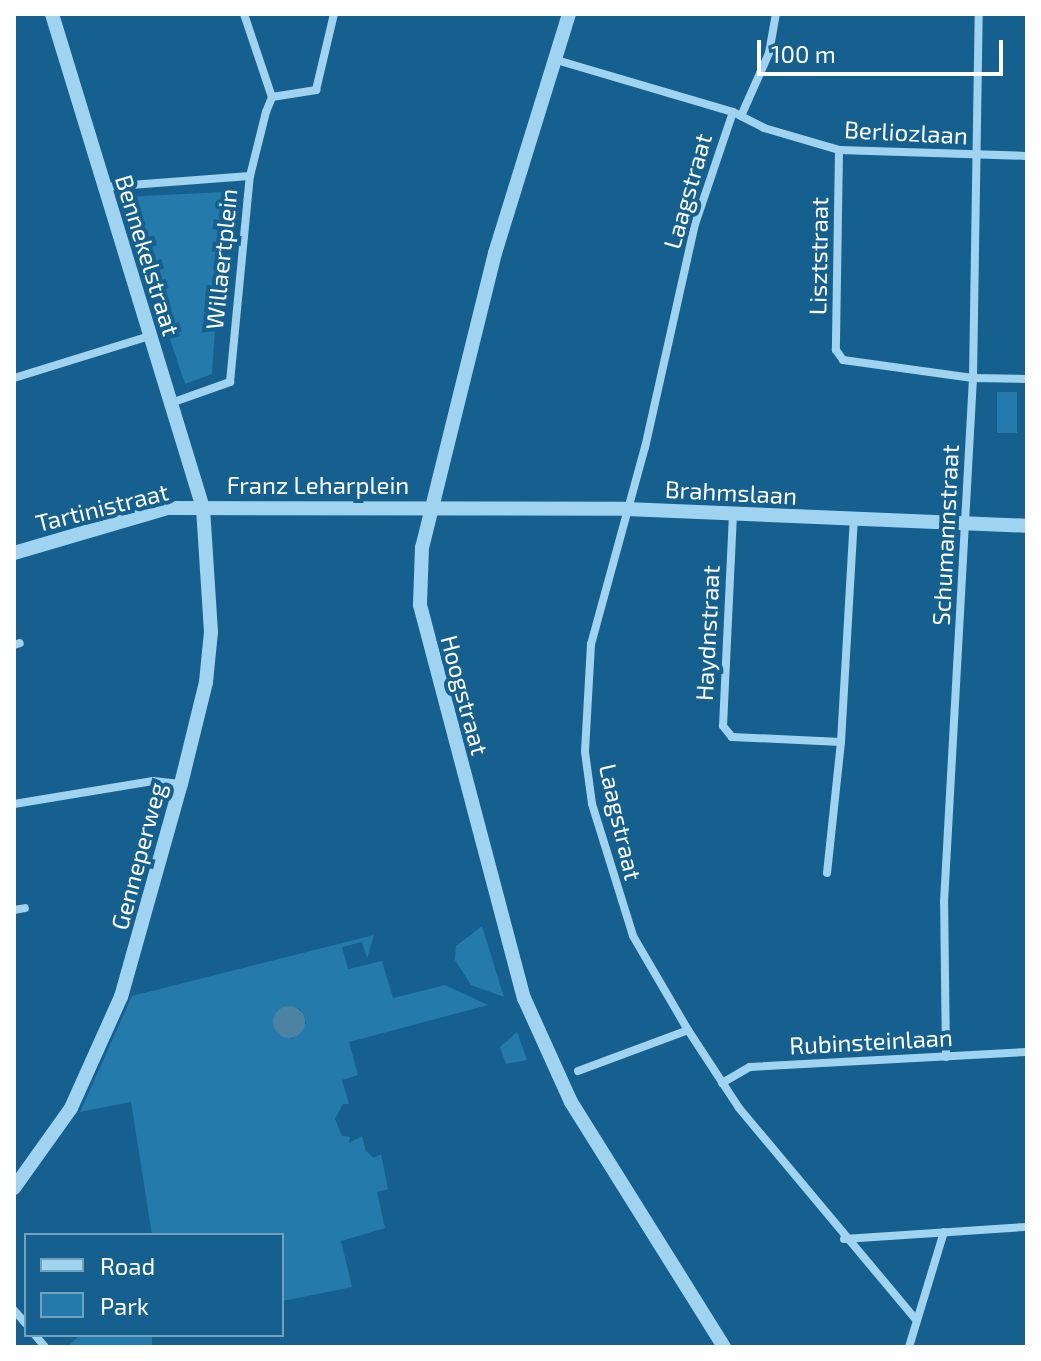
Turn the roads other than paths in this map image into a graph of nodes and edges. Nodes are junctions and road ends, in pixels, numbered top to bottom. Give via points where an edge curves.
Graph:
1 (52, 14) edge
2 (334, 14) edge
3 (569, 14) edge
4 (776, 14) edge
5 (979, 14) edge
6 (244, 16) edge
7 (552, 59) junction
8 (272, 97) junction
9 (737, 114) junction
10 (839, 150) junction
11 (977, 156) junction
12 (1027, 156) edge
13 (250, 176) junction
14 (104, 187) junction
15 (150, 336) junction
16 (14, 378) edge
17 (973, 378) junction
18 (1027, 379) edge
19 (171, 403) junction
20 (434, 506) junction
21 (203, 508) junction
22 (626, 509) junction
23 (733, 514) junction
24 (854, 518) junction
25 (966, 523) junction
26 (1027, 526) edge
27 (14, 553) edge
28 (841, 742) junction
29 (181, 784) junction
30 (14, 804) edge
31 (827, 873) dead end
32 (25, 908) dead end
33 (14, 910) edge
34 (688, 1030) junction
35 (1027, 1052) edge
36 (946, 1057) junction
37 (578, 1071) dead end
38 (722, 1083) junction
39 (14, 1188) edge
40 (1027, 1227) edge
41 (944, 1232) junction
42 (844, 1239) junction
43 (916, 1320) junction
44 (724, 1347) edge
45 (909, 1347) edge

1 - 14 street, Bennekelstraat
2 - 8 street via 316,90
3 - 7 street, Hoogstraat
4 - 9 street, Laagstraat via 769,53
5 - 11 street, Schumannstraat
6 - 8 street
7 - 9 street, Berliozlaan
7 - 20 street, Hoogstraat via 495,253
8 - 13 street
9 - 10 street, Berliozlaan
9 - 22 street, Laagstraat via 695,224
10 - 11 street, Berliozlaan
10 - 17 street, Lisztstraat via 836,350 843,360
11 - 12 street, Berliozlaan
11 - 17 street, Schumannstraat
13 - 14 street, Willaertplein
13 - 19 street, Willaertplein via 230,382
14 - 15 street, Bennekelstraat
15 - 16 street
15 - 19 street, Bennekelstraat
17 - 18 street
17 - 25 street, Schumannstraat
19 - 21 street, Bennekelstraat
20 - 21 street, Franz Leharplein
20 - 22 street, Brahmslaan
20 - 44 street, Hoogstraat via 420,566 427,643 518,984 571,1102
21 - 27 street, Tartinistraat via 168,508
21 - 29 street, Genneperweg via 211,632 206,682
22 - 23 street, Brahmslaan
22 - 34 street, Laagstraat via 591,644 585,752 604,856 633,936
23 - 24 street, Brahmslaan
23 - 28 street, Haydnstraat via 723,726 732,737
24 - 25 street, Brahmslaan
24 - 28 street
25 - 26 street, Brahmslaan
25 - 36 street, Schumannstraat via 944,902
28 - 31 street
29 - 30 street via 153,781
29 - 39 street, Genneperweg via 121,997 71,1108
32 - 33 street
34 - 37 street
34 - 38 street, Laagstraat
35 - 36 street, Rubinsteinlaan
36 - 38 street, Rubinsteinlaan via 750,1067
38 - 42 street, Laagstraat
40 - 41 street
41 - 42 street
41 - 43 street
42 - 43 street, Laagstraat
43 - 45 street

